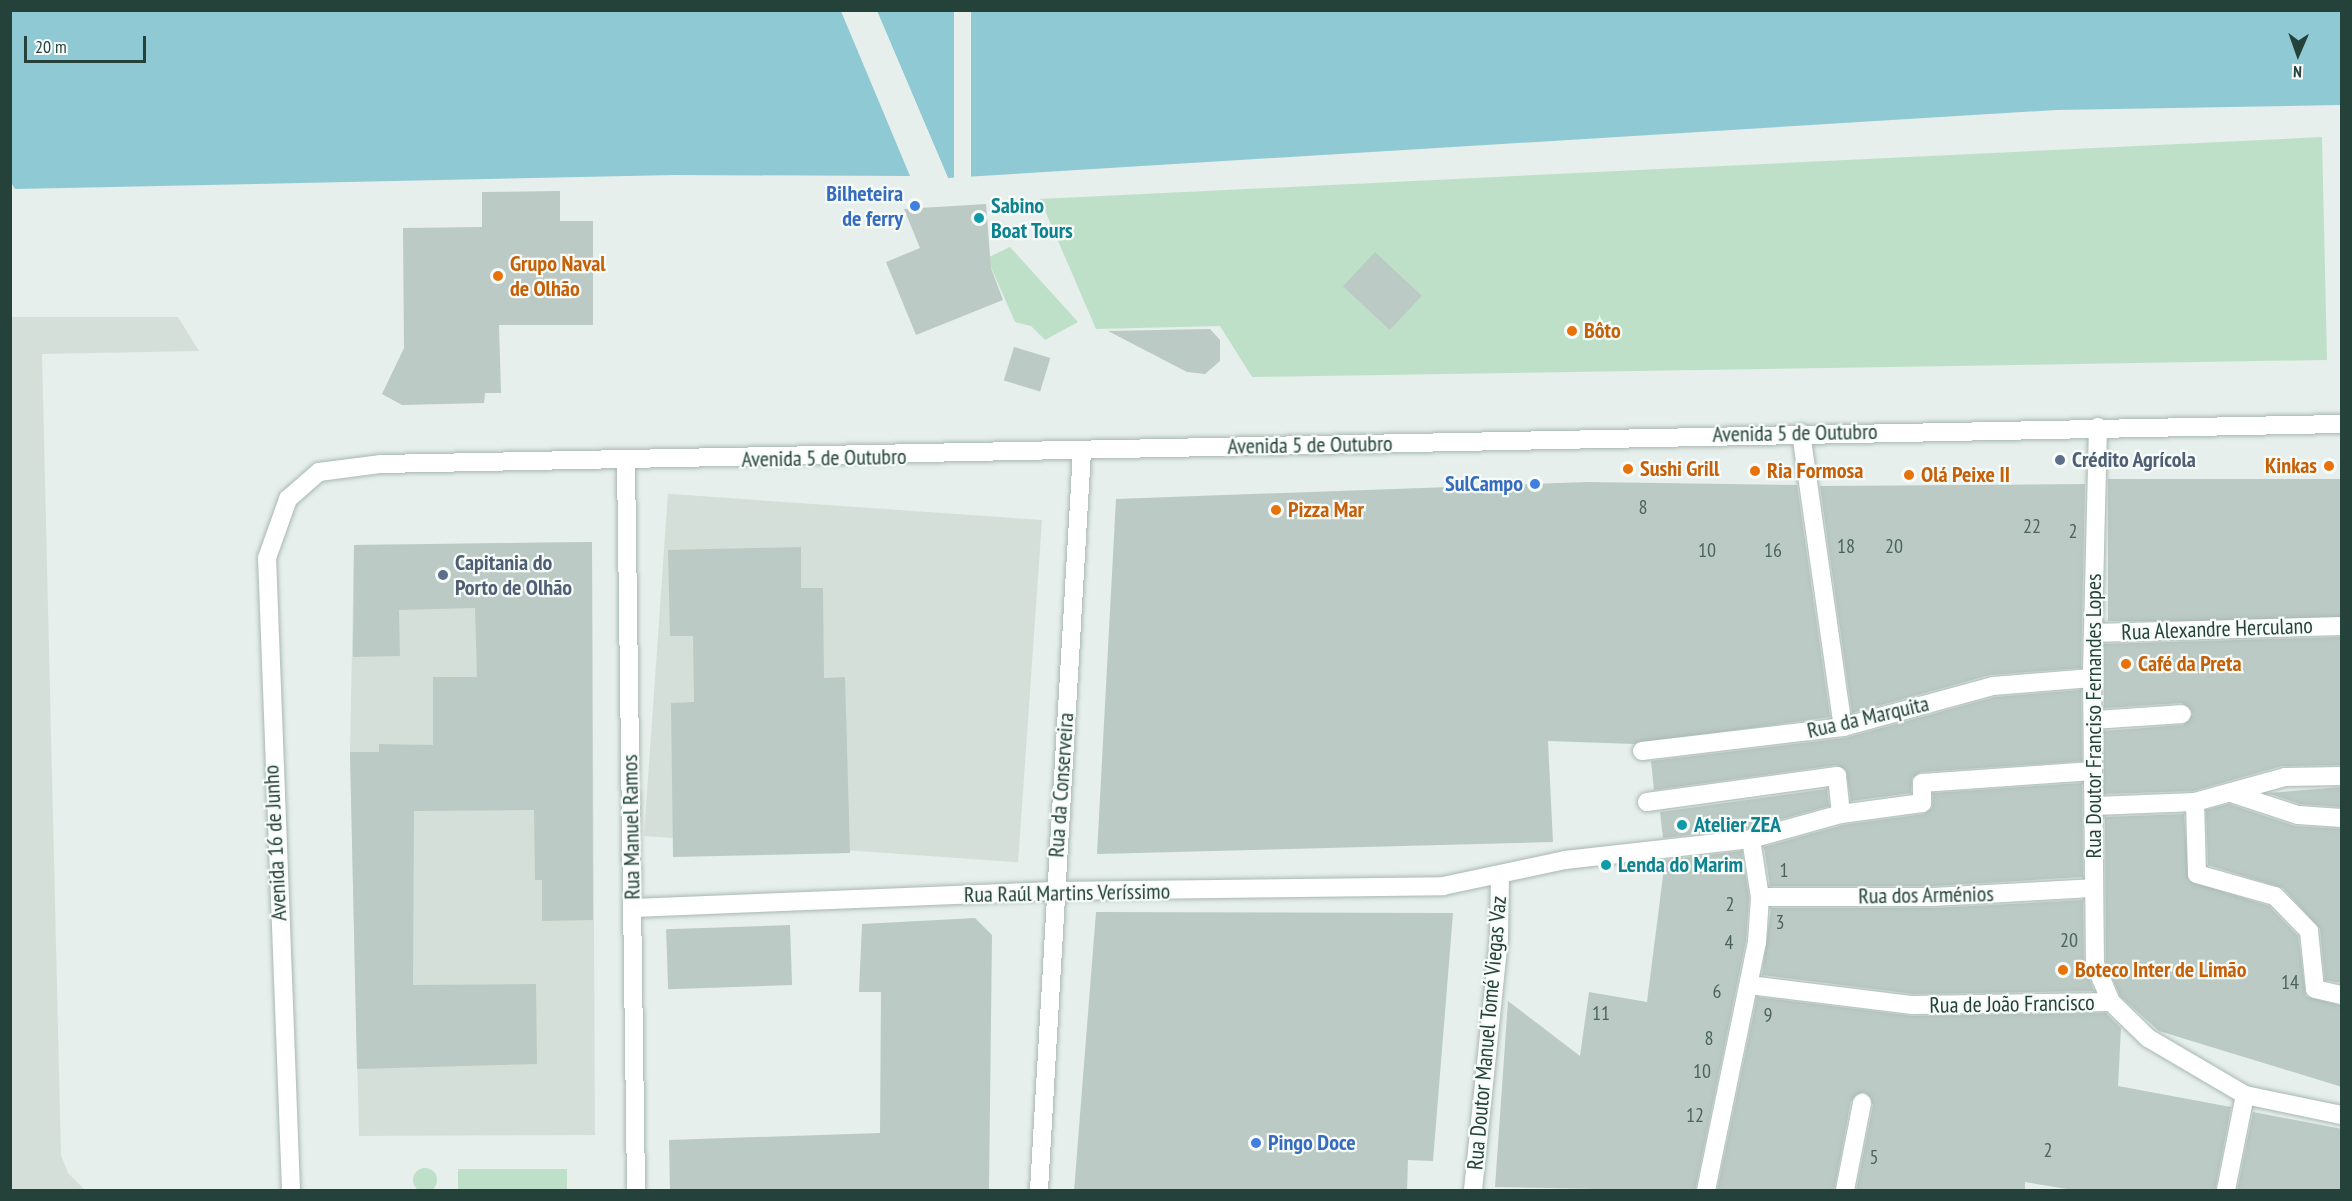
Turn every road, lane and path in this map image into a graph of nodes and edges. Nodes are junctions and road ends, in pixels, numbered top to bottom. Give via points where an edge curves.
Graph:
1 (2342, 424) edge
2 (2098, 428) junction
3 (1801, 433) junction
4 (1082, 451) junction
5 (626, 463) junction
6 (288, 499) joint
7 (2342, 626) edge
8 (2093, 633) junction
9 (2092, 678) junction
10 (2182, 714) dead end
11 (2094, 720) junction
12 (1843, 727) junction
13 (1642, 751) dead end
14 (2093, 771) junction
15 (2342, 776) edge
16 (2234, 794) junction
17 (1647, 802) dead end
18 (2195, 802) junction
19 (2095, 806) junction
20 (1841, 814) junction
21 (2342, 818) edge
22 (1751, 839) junction
23 (1500, 876) junction
24 (2092, 888) junction
25 (1054, 891) junction
26 (1760, 897) junction
27 (633, 908) junction
28 (1749, 985) junction
29 (2342, 995) edge
30 (2111, 1002) junction
31 (2245, 1095) junction
32 (1862, 1103) dead end
33 (2342, 1115) edge
34 (291, 1191) edge
35 (636, 1191) edge
36 (1039, 1191) edge
37 (1473, 1191) edge
38 (1706, 1191) edge
39 (1845, 1191) edge
40 (2226, 1191) edge

1 - 2 street, Avenida 5 de Outubro
2 - 3 street, Avenida 5 de Outubro
2 - 8 street, Rua Doutor Franciso Fernandes Lopes
3 - 4 street, Avenida 5 de Outubro
3 - 12 street
4 - 5 street, Avenida 5 de Outubro
4 - 25 street, Rua da Conserveira
5 - 6 street, Avenida 5 de Outubro via 381,464 319,472
5 - 27 street, Rua Manuel Ramos
6 - 34 street, Avenida 16 de Junho via 267,558
7 - 8 street, Rua Alexandre Herculano
8 - 9 street, Rua Doutor Franciso Fernandes Lopes
9 - 11 street, Rua Doutor Franciso Fernandes Lopes
9 - 12 street, Rua da Marquita via 1994,686
10 - 11 street
11 - 14 street, Rua Doutor Franciso Fernandes Lopes
12 - 13 street, Rua da Marquita
14 - 19 street, Rua Doutor Franciso Fernandes Lopes
14 - 20 street, Rua Raúl Martins Veríssimo via 1922,783 1922,803
15 - 16 street via 2285,777
16 - 18 street
16 - 21 street via 2298,815
17 - 20 street via 1837,776
18 - 19 street
18 - 29 street via 2197,874 2275,896 2309,931 2315,989
19 - 24 street, Rua Doutor Franciso Fernandes Lopes
20 - 22 street, Rua Raúl Martins Veríssimo
22 - 23 street, Rua Raúl Martins Veríssimo via 1654,854 1565,860
22 - 26 street
23 - 25 street, Rua Raúl Martins Veríssimo via 1443,886
23 - 37 street, Rua Doutor Manuel Tomé Viegas Vaz via 1499,939
24 - 26 street, Rua dos Arménios via 1933,897
24 - 30 street, Rua Doutor Franciso Fernandes Lopes via 2095,964
25 - 27 street, Rua Raúl Martins Veríssimo
25 - 36 street, Rua da Conserveira
26 - 28 street
27 - 35 street, Rua Manuel Ramos
28 - 30 street, Rua de João Francisco via 1913,1005
28 - 38 street
30 - 31 street, Rua de João Francisco via 2148,1038
31 - 33 street, Rua de João Francisco
31 - 40 street
32 - 39 street

